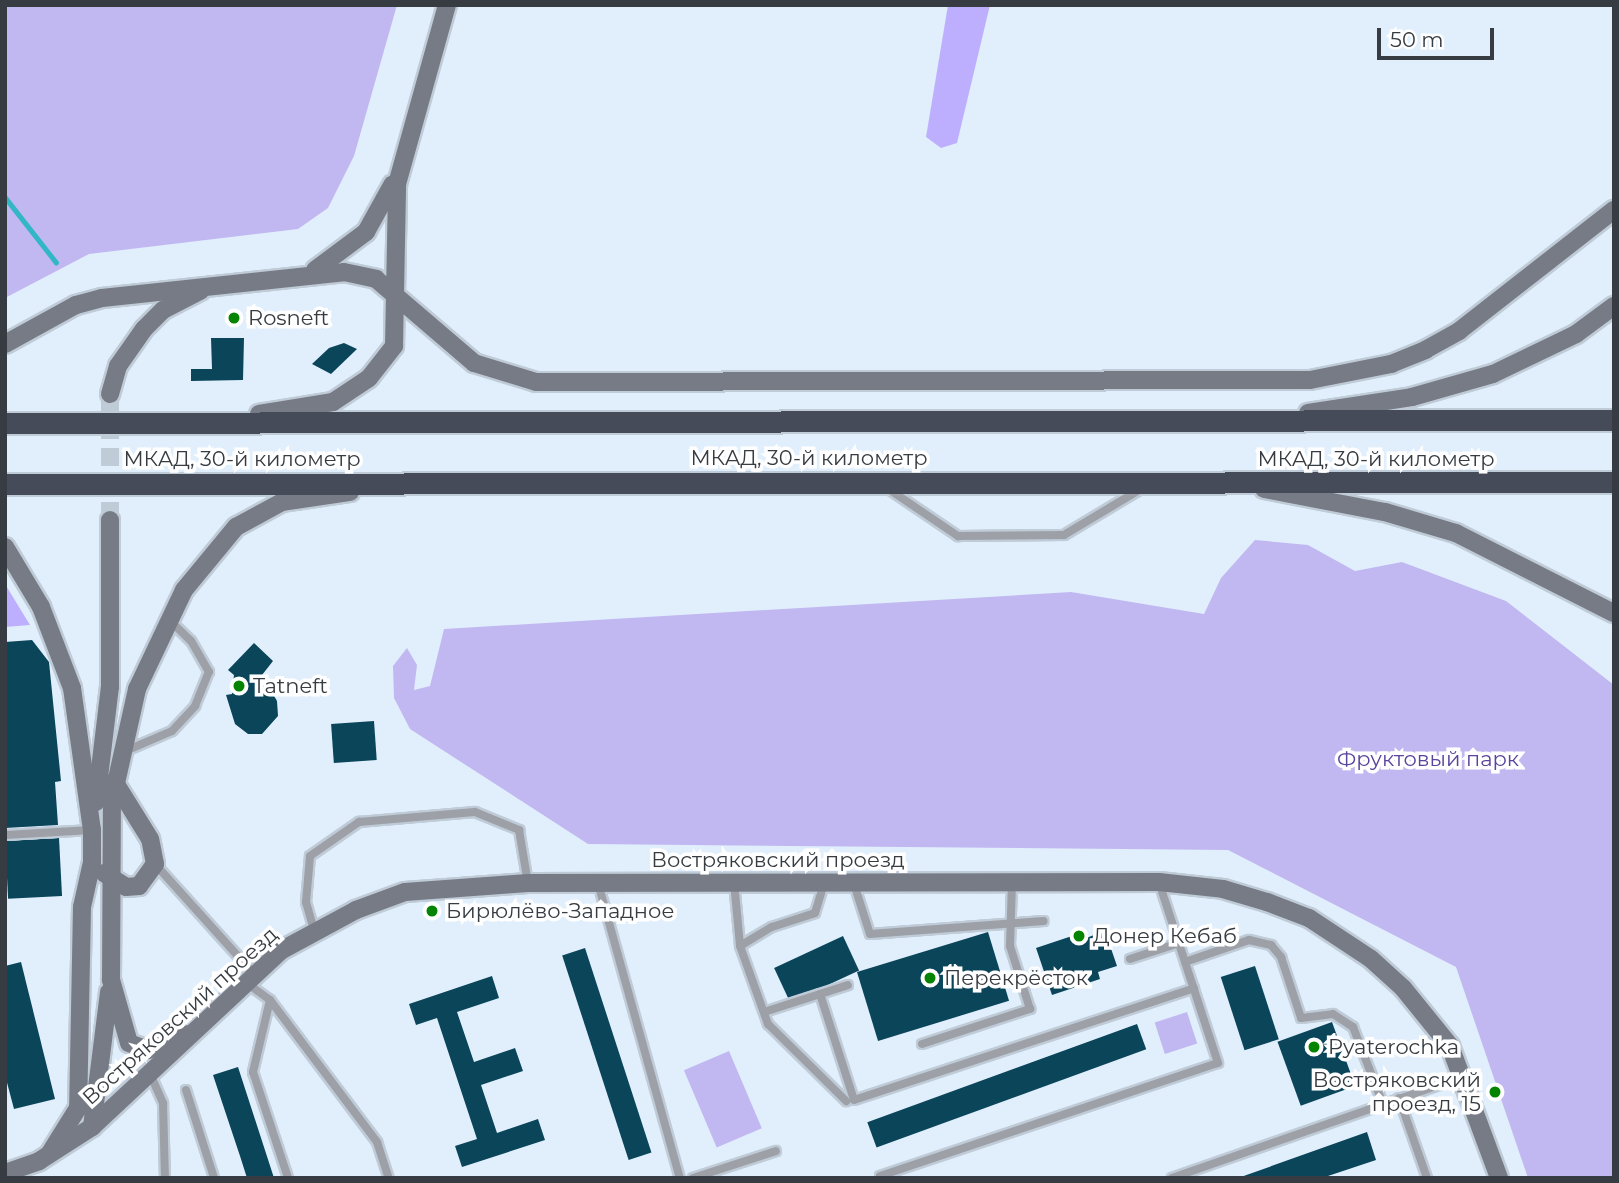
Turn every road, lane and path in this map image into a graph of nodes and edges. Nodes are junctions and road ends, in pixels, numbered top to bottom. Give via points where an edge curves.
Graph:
1 (447, 5) edge
2 (407, 145) junction
3 (1614, 210) edge
4 (294, 275) junction
5 (234, 282) junction
6 (397, 298) junction
7 (1614, 306) edge
8 (5, 344) edge
9 (110, 394) tunnel mouth
10 (1614, 420) edge
11 (1241, 421) junction
12 (5, 423) edge
13 (141, 423) junction
14 (879, 482) junction
15 (1153, 482) junction
16 (1614, 482) edge
17 (447, 483) junction
18 (5, 484) edge
19 (1240, 484) junction
20 (110, 520) tunnel mouth
21 (5, 547) edge
22 (1614, 613) edge
23 (169, 619) junction
24 (108, 712) junction
25 (123, 752) junction
26 (116, 790) junction
27 (92, 830) junction
28 (5, 835) edge
29 (92, 862) junction
30 (155, 864) junction
31 (111, 880) junction
32 (734, 882) junction
33 (853, 882) junction
34 (1012, 882) junction
35 (1159, 882) junction
36 (527, 883) junction
37 (598, 883) junction
38 (824, 883) junction
39 (1044, 921) dead end
40 (1011, 922) junction
41 (314, 930) junction
42 (1179, 943) junction
43 (740, 946) junction
44 (1130, 959) dead end
45 (1185, 962) junction
46 (251, 979) junction
47 (111, 980) junction
48 (848, 985) dead end
49 (1194, 988) junction
50 (820, 994) junction
51 (270, 1000) junction
52 (764, 1012) junction
53 (199, 1030) junction
54 (922, 1044) dead end
55 (81, 1057) junction
56 (151, 1076) junction
57 (1465, 1076) junction
58 (186, 1090) dead end
59 (1399, 1098) junction
60 (846, 1101) dead end
61 (1383, 1104) junction
62 (104, 1107) junction
63 (776, 1151) dead end
64 (48, 1156) junction
65 (5, 1173) edge
66 (880, 1176) dead end
67 (165, 1178) edge
68 (214, 1178) edge
69 (288, 1178) edge
70 (388, 1178) edge
71 (680, 1178) edge
72 (693, 1178) edge
73 (1172, 1178) edge
74 (1427, 1178) edge
75 (1499, 1178) edge

1 - 2 street
2 - 4 street via 366,232 329,264
2 - 6 street via 394,211
3 - 6 street via 1459,331 1424,351 1391,364 1310,380 536,382 474,363
4 - 5 street
4 - 6 street via 362,274
5 - 8 street via 76,304
5 - 9 street via 182,298 163,310 128,350
6 - 13 street via 394,346 385,361 333,402 283,412
7 - 11 street via 1523,362 1460,385 1351,408
10 - 11 highway, МКАД, 30-й километр
11 - 13 highway, МКАД, 30-й километр
12 - 13 highway, МКАД, 30-й километр
14 - 15 highway, МКАД, 30-й километр
14 - 15 lane via 958,536 1063,535
14 - 17 highway, МКАД, 30-й километр
15 - 19 highway, МКАД, 30-й километр
16 - 19 highway, МКАД, 30-й километр
17 - 18 highway, МКАД, 30-й километр
17 - 23 street via 322,495 254,514 199,566
19 - 22 street via 1385,512 1456,533
20 - 24 street
21 - 27 street via 41,607 72,688
23 - 25 street via 137,689
23 - 25 lane via 191,641 209,672 195,706 173,731
24 - 26 street
24 - 27 street
25 - 26 street
26 - 30 street via 150,839
26 - 31 street
27 - 28 lane
27 - 29 street
29 - 31 street
29 - 55 street via 82,907
30 - 31 street via 139,886
30 - 46 lane
31 - 47 street
32 - 37 street, Востряковский проезд
32 - 38 street, Востряковский проезд
32 - 43 lane
33 - 34 street, Востряковский проезд
33 - 38 street, Востряковский проезд
33 - 40 lane via 870,934
34 - 35 street, Востряковский проезд
34 - 40 lane
35 - 42 lane
35 - 57 street, Востряковский проезд via 1245,895 1309,918 1340,937 1403,988 1450,1046
36 - 37 street, Востряковский проезд
36 - 41 street, Востряковский проезд via 405,892
36 - 41 lane via 519,830 475,812 359,822 310,856 306,902
37 - 71 lane
38 - 43 lane via 815,912 772,927
39 - 40 lane
40 - 54 lane via 1010,946 1030,1009
41 - 46 street, Востряковский проезд
42 - 44 lane
42 - 45 lane
43 - 52 lane
45 - 49 lane
45 - 61 lane via 1249,940 1271,945 1281,957 1301,1018 1333,1014 1353,1027
46 - 51 lane
46 - 53 street, Востряковский проезд
47 - 53 street via 129,1043 148,1050
47 - 62 street
48 - 50 lane
49 - 50 lane via 854,1100
49 - 66 lane via 1219,1063
50 - 52 lane
51 - 69 lane via 253,1072
51 - 70 lane via 377,1142
52 - 60 lane via 768,1024
53 - 56 street, Востряковский проезд
55 - 62 street via 88,1089
55 - 64 street via 78,1108
56 - 62 street, Востряковский проезд
56 - 67 lane via 163,1103
57 - 59 lane
57 - 75 street, Востряковский проезд
58 - 68 lane
59 - 61 lane
59 - 74 lane
61 - 73 lane
62 - 64 street, Востряковский проезд via 92,1127
63 - 72 lane
64 - 65 street, Востряковский проезд

